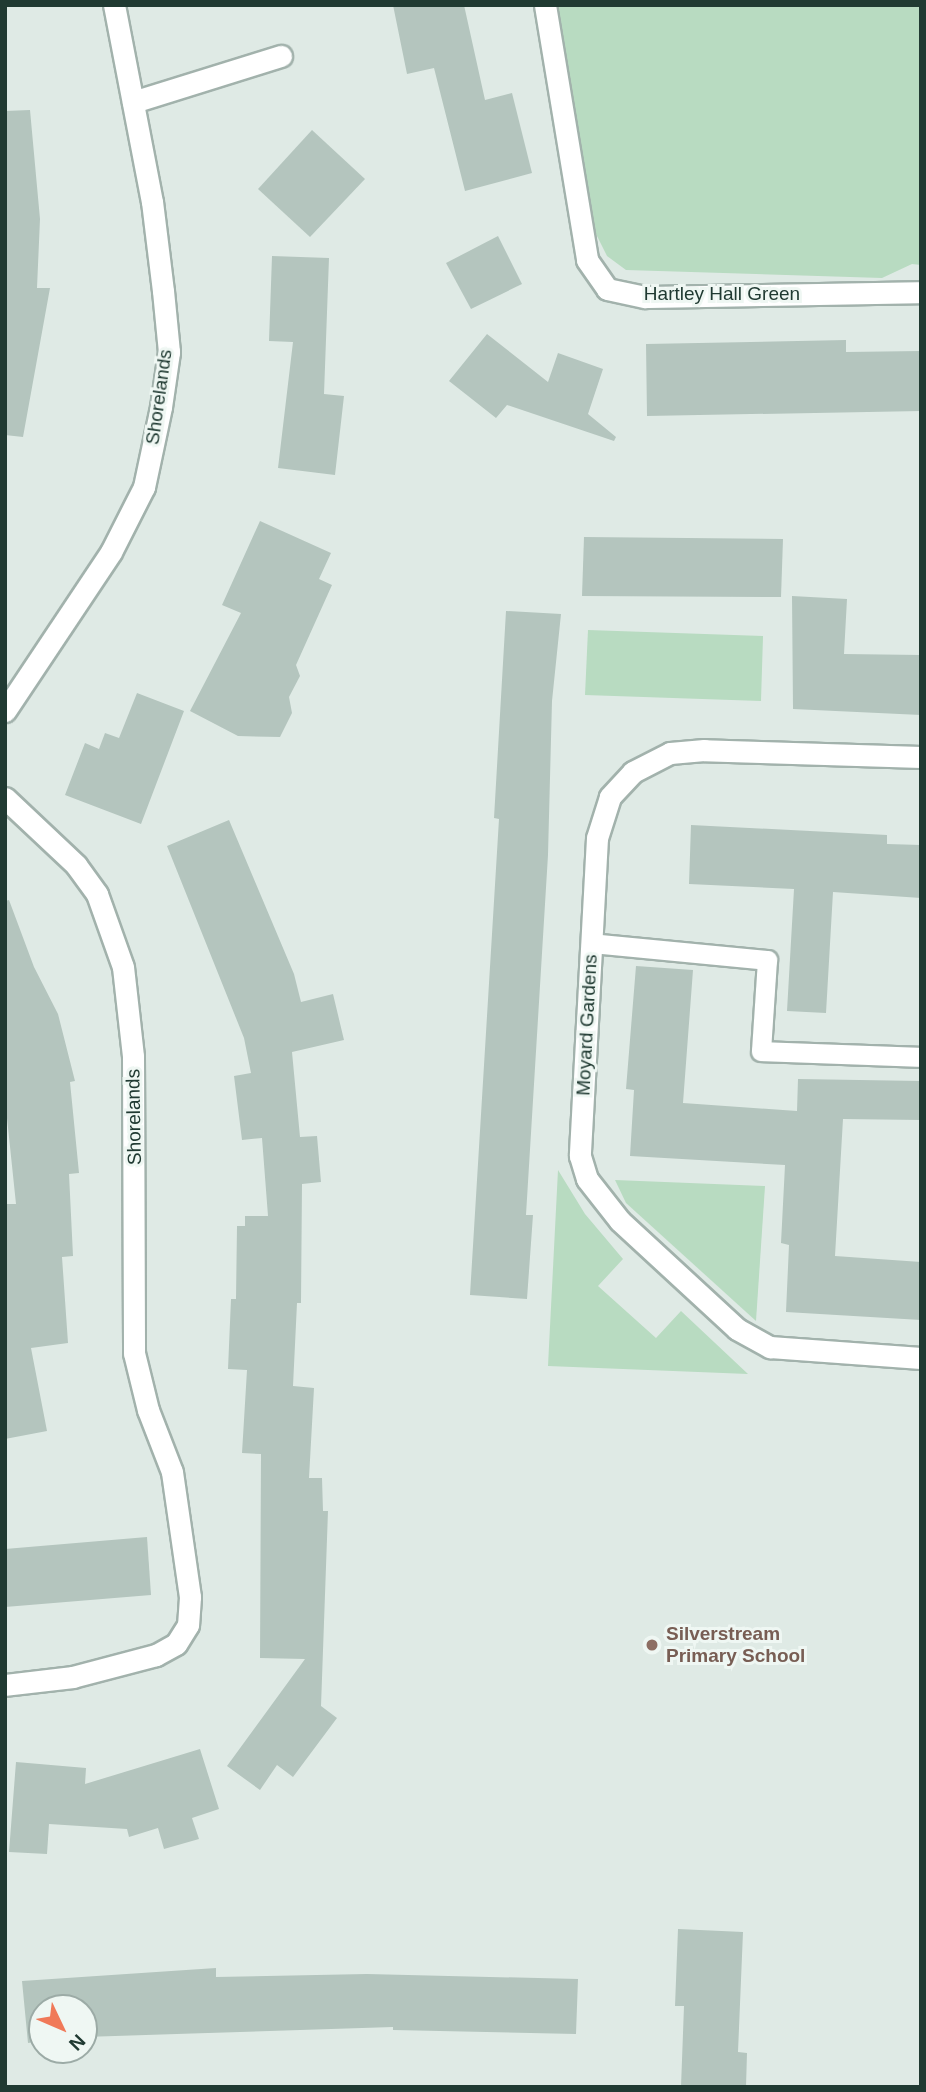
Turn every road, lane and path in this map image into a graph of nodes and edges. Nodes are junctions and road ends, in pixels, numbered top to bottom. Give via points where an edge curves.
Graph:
1 (114, 5) edge
2 (545, 5) edge
3 (281, 56) dead end
4 (132, 102) junction
5 (921, 292) edge
6 (5, 711) edge
7 (921, 757) edge
8 (5, 798) edge
9 (591, 943) junction
10 (921, 1057) edge
11 (921, 1358) edge
12 (5, 1685) edge

1 - 4 street, Shorelands
2 - 5 street, Hartley Hall Green via 587,260 607,289 645,297
3 - 4 street
4 - 6 street, Shorelands via 153,210 169,352 155,436 144,487 111,552
7 - 9 street, Moyard Gardens via 704,750 670,753 633,772 610,797 597,838
8 - 12 street, Shorelands via 76,865 97,894 123,967 133,1056 134,1353 172,1472 190,1597 188,1625 176,1644 156,1655 73,1677
9 - 10 lane via 766,960 761,1052
9 - 11 street, Moyard Gardens via 580,1156 587,1179 605,1202 714,1311 770,1347

